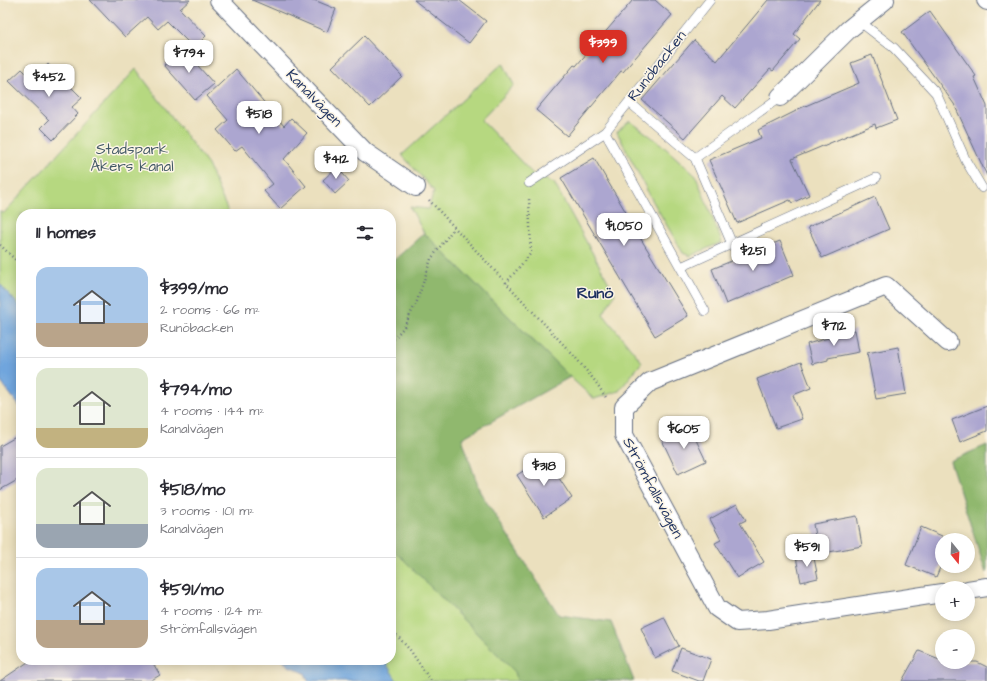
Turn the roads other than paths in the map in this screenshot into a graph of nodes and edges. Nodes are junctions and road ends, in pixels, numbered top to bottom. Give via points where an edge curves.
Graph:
1 (219, 0) edge
2 (710, 0) edge
3 (885, 0) edge
4 (859, 21) junction
5 (780, 97) joint
6 (629, 102) junction
7 (605, 132) junction
8 (695, 158) junction
9 (876, 178) dead end
10 (529, 183) road end
11 (416, 187) road end
12 (982, 188) dead end
13 (732, 244) junction
14 (680, 267) junction
15 (705, 311) dead end
16 (948, 342) dead end
17 (987, 587) edge
18 (975, 589) edge
19 (935, 595) edge

1 - 11 street, Kanalvägen via 365,152
2 - 6 lane, Runöbacken
3 - 4 street
4 - 5 street
4 - 12 lane via 894,48 936,93 966,161
5 - 8 lane
6 - 7 lane, Runöbacken
6 - 8 lane
7 - 10 lane, Runöbacken
7 - 14 lane
8 - 13 lane
9 - 13 lane
13 - 14 lane
14 - 15 lane
16 - 19 street, Strömfallsvägen via 886,286 650,382 624,407 624,435 627,442 717,608 737,622 768,620
17 - 18 street

